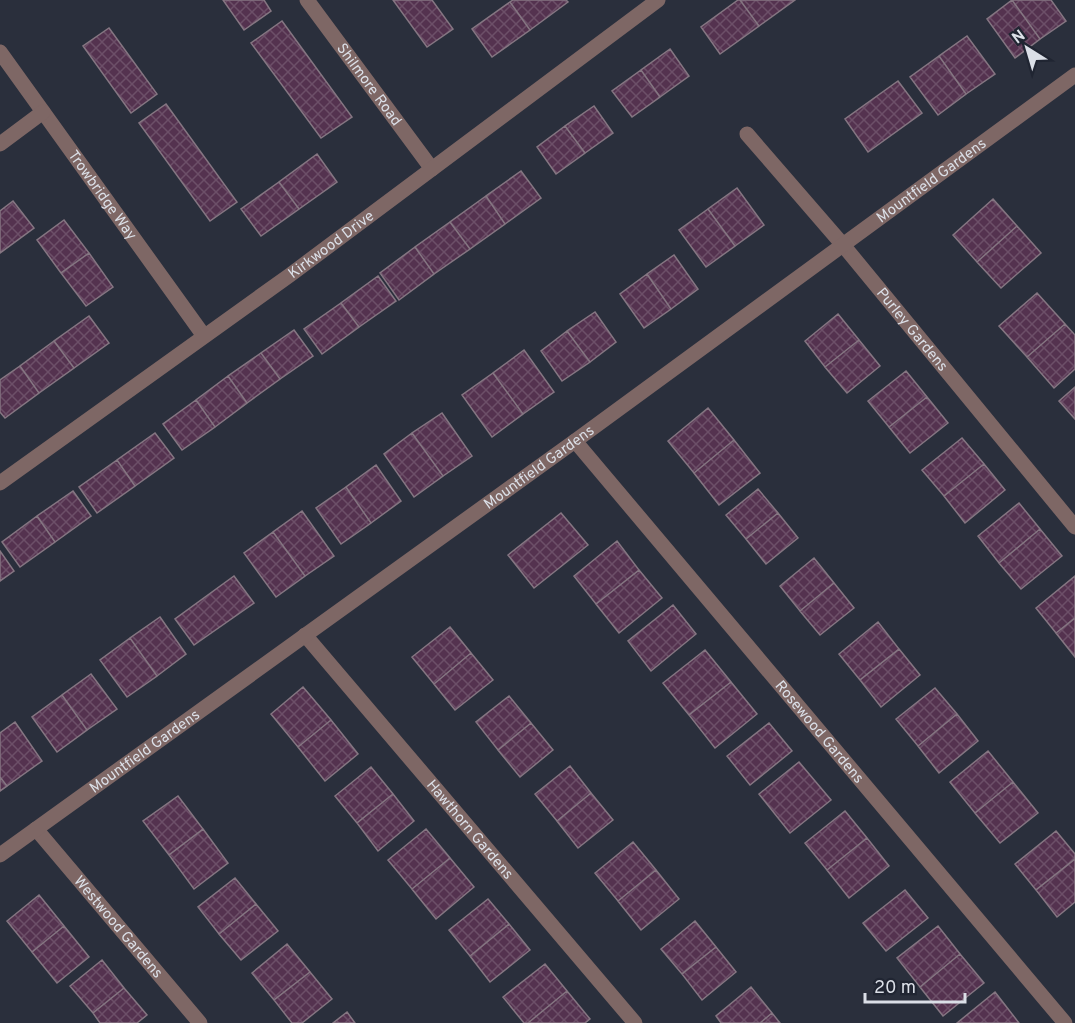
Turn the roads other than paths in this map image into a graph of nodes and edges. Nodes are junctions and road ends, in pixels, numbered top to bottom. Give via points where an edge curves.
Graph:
1 (307, 0) edge
2 (654, 1) edge
3 (0, 52) edge
4 (1075, 75) edge
5 (43, 112) junction
6 (747, 134) dead end
7 (0, 144) edge
8 (432, 169) junction
9 (843, 244) junction
10 (204, 336) junction
11 (575, 441) junction
12 (0, 483) edge
13 (1075, 527) edge
14 (305, 635) junction
15 (36, 829) junction
16 (0, 855) edge
17 (200, 1023) edge
18 (635, 1023) edge
19 (1065, 1023) edge

1 - 8 street, Shilmore Road
2 - 8 street, Kirkwood Drive
3 - 5 street, Trowbridge Way
4 - 9 street, Mountfield Gardens
5 - 7 street
5 - 10 street, Trowbridge Way
6 - 9 street, Purley Gardens
8 - 10 street, Kirkwood Drive
9 - 11 street, Mountfield Gardens
9 - 13 street, Purley Gardens
10 - 12 street, Kirkwood Drive
11 - 14 street, Mountfield Gardens
11 - 19 street, Rosewood Gardens
14 - 15 street, Mountfield Gardens
14 - 18 street, Hawthorn Gardens
15 - 16 street, Mountfield Gardens
15 - 17 street, Westwood Gardens

